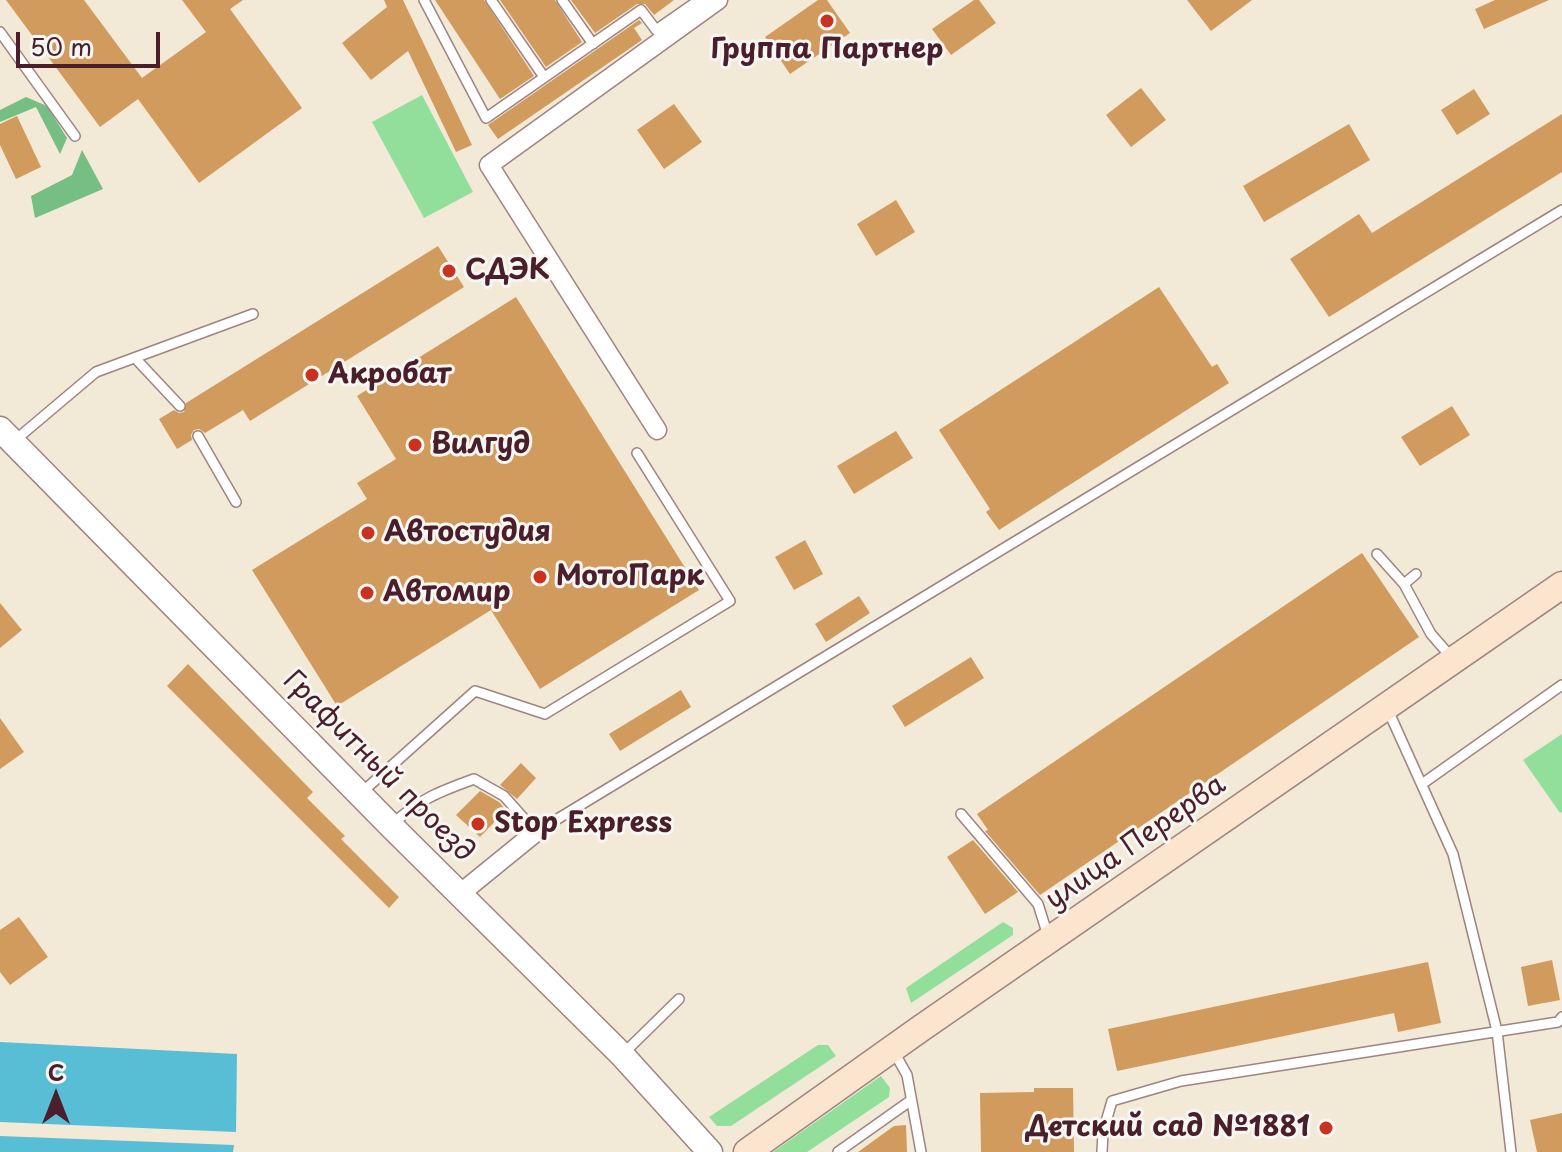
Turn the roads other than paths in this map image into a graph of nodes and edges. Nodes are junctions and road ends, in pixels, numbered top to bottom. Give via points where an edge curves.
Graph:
1 (424, 0) edge
2 (491, 0) edge
3 (562, 0) edge
4 (633, 0) edge
5 (699, 0) edge
6 (718, 0) edge
7 (641, 10) junction
8 (0, 32) edge
9 (593, 44) junction
10 (544, 77) junction
11 (75, 136) dead end
12 (1562, 210) edge
13 (253, 314) dead end
14 (135, 358) junction
15 (180, 406) dead end
16 (657, 430) dead end
17 (6, 435) edge
18 (198, 436) dead end
19 (637, 453) dead end
20 (236, 502) dead end
21 (1377, 554) dead end
22 (1416, 574) dead end
23 (1404, 584) junction
24 (1562, 585) edge
25 (1454, 661) junction
26 (1562, 685) edge
27 (1387, 707) junction
28 (1422, 784) junction
29 (360, 794) junction
30 (961, 814) dead end
31 (391, 826) junction
32 (536, 832) junction
33 (461, 893) junction
34 (1050, 942) junction
35 (679, 999) dead end
36 (1561, 1021) edge
37 (1497, 1031) junction
38 (893, 1050) junction
39 (622, 1055) junction
40 (910, 1101) junction
41 (710, 1152) edge
42 (747, 1152) edge
43 (838, 1152) edge
44 (921, 1152) edge
45 (1102, 1152) edge
46 (1511, 1152) edge

1 - 10 lane via 486,118
2 - 10 lane
3 - 9 lane
4 - 7 lane
5 - 7 lane via 656,30
6 - 16 street via 489,165
7 - 9 lane
8 - 11 lane
9 - 10 lane
12 - 32 lane
13 - 14 lane
14 - 15 lane
14 - 17 lane via 96,372
17 - 29 street, Графитный проезд
18 - 20 lane
19 - 29 lane via 730,601 545,714 475,691
21 - 23 lane
22 - 23 lane
23 - 25 lane via 1431,634
24 - 25 main road, улица Перерва
25 - 27 main road, улица Перерва
26 - 28 lane
27 - 28 lane
27 - 34 main road, улица Перерва
28 - 37 lane via 1453,854
29 - 31 street, Графитный проезд
30 - 34 lane via 1038,904
31 - 32 lane via 430,795 474,779 504,796
31 - 33 street, Графитный проезд
32 - 33 street
33 - 39 street, Графитный проезд
34 - 38 main road, улица Перерва
35 - 39 lane
36 - 37 lane
37 - 45 lane via 1181,1081 1112,1101
37 - 46 lane
38 - 40 lane via 907,1075
38 - 42 main road, улица Перерва
39 - 41 street, Графитный проезд
40 - 43 lane
40 - 44 lane

